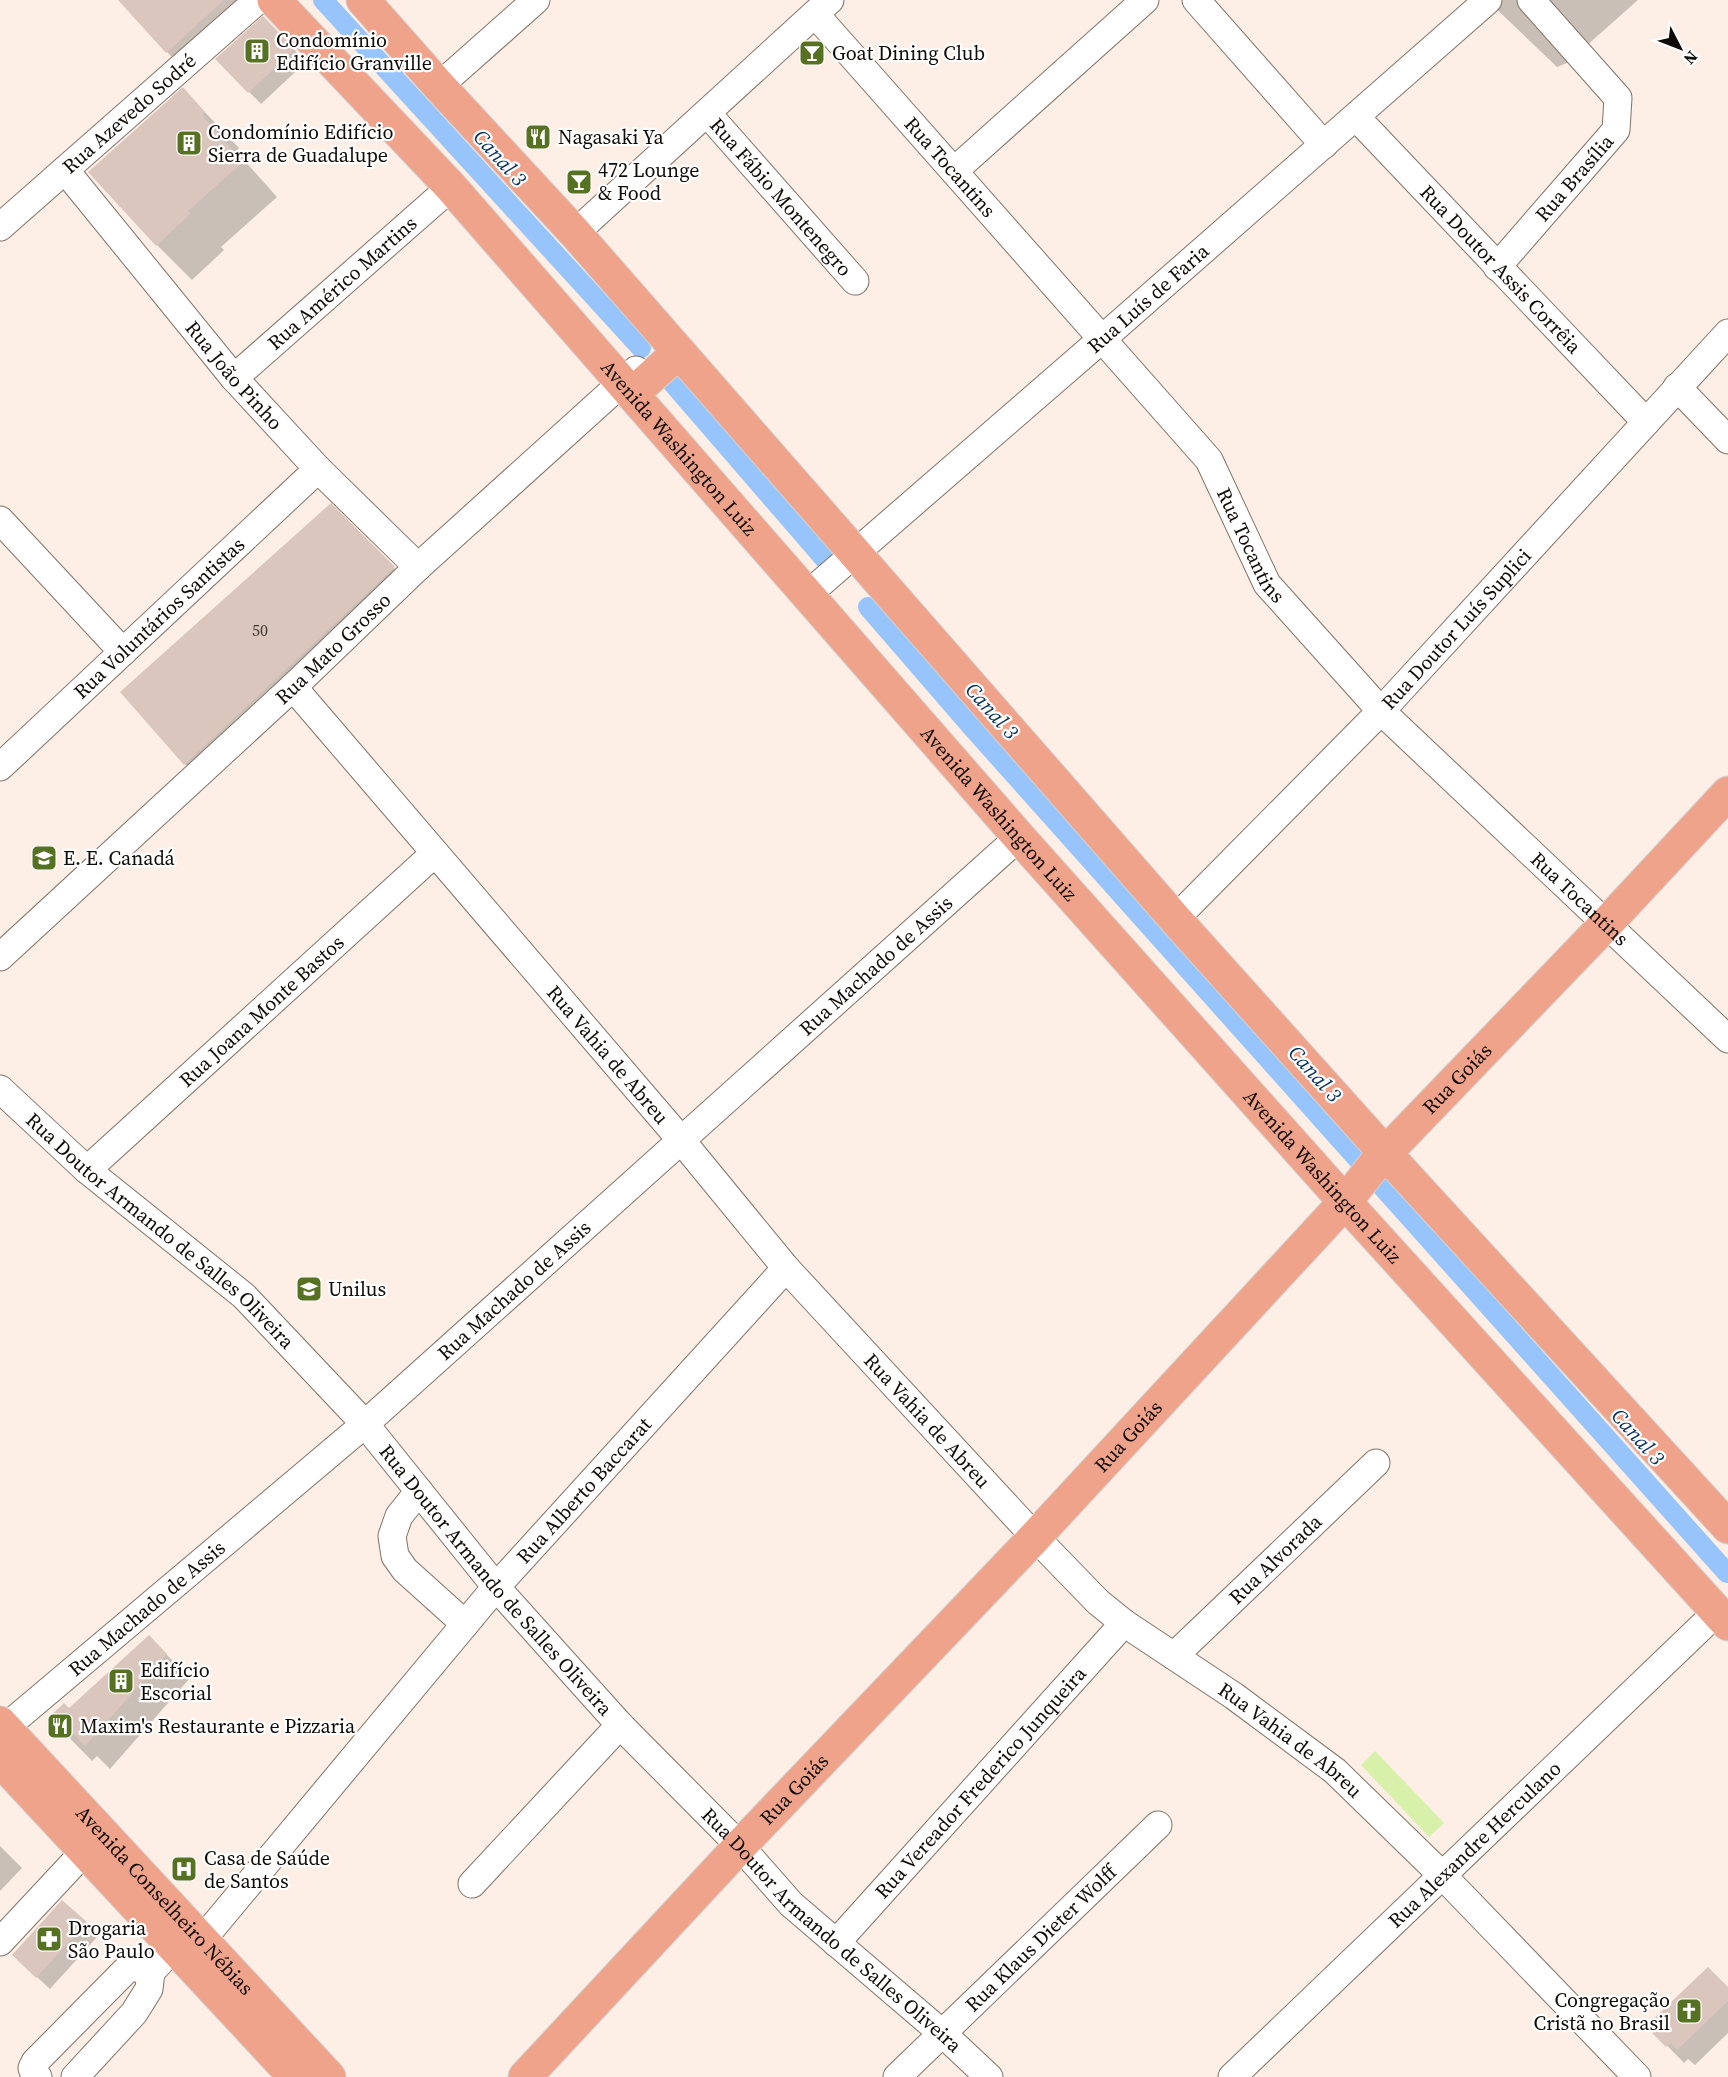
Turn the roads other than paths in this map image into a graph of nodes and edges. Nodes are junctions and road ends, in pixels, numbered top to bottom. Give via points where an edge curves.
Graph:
1 (258, 0) edge
2 (274, 0) edge
3 (363, 0) edge
4 (536, 0) edge
5 (1145, 0) edge
6 (1196, 0) edge
7 (1488, 0) edge
8 (1531, 0) edge
9 (822, 7) edge
10 (439, 86) junction
11 (707, 113) junction
12 (1356, 117) junction
13 (1324, 145) junction
14 (65, 170) junction
15 (954, 171) junction
16 (451, 187) junction
17 (0, 227) edge
18 (575, 232) junction
19 (1497, 267) junction
20 (855, 280) dead end
21 (1728, 333) edge
22 (1102, 339) junction
23 (674, 346) junction
24 (234, 378) junction
25 (1677, 387) junction
26 (626, 388) junction
27 (1646, 422) junction
28 (1728, 440) edge
29 (318, 469) junction
30 (0, 520) edge
31 (854, 552) junction
32 (418, 567) junction
33 (807, 595) junction
34 (123, 652) junction
35 (293, 687) junction
36 (1381, 711) junction
37 (0, 766) edge
38 (1728, 793) edge
39 (1019, 837) junction
40 (435, 854) junction
41 (1175, 919) junction
42 (1607, 923) junction
43 (0, 957) edge
44 (1728, 1039) edge
45 (0, 1089) edge
46 (681, 1140) junction
47 (87, 1170) junction
48 (1366, 1177) junction
49 (786, 1268) junction
50 (365, 1424) junction
51 (1376, 1463) dead end
52 (419, 1491) junction
53 (1728, 1527) edge
54 (1035, 1537) junction
55 (496, 1587) junction
56 (1724, 1612) edge
57 (1124, 1623) junction
58 (465, 1624) junction
59 (1174, 1656) junction
60 (620, 1725) junction
61 (2, 1727) edge
62 (0, 1760) edge
63 (1158, 1825) dead end
64 (740, 1846) junction
65 (85, 1851) junction
66 (1443, 1876) junction
67 (472, 1884) dead end
68 (0, 1942) edge
69 (836, 1943) junction
70 (188, 1944) junction
71 (151, 1972) junction
72 (943, 2034) junction
73 (38, 2077) edge
74 (75, 2077) edge
75 (295, 2077) edge
76 (329, 2077) edge
77 (525, 2077) edge
78 (897, 2077) edge
79 (989, 2077) edge
80 (1232, 2077) edge
81 (1637, 2077) edge

1 - 14 street, Rua Azevedo Sodré
2 - 16 main road, Avenida Washington Luiz
3 - 10 main road, Avenida Washington Luiz
4 - 10 street
5 - 15 street
6 - 13 street
7 - 12 street, Rua Luís de Faria
8 - 19 street, Rua Brasília via 1618,98 1616,129
9 - 11 street
9 - 15 street, Rua Tocantins
10 - 18 main road, Avenida Washington Luiz
11 - 18 street
11 - 20 street, Rua Fábio Montenegro
12 - 13 street, Rua Luís de Faria
12 - 19 street, Rua Doutor Assis Corrêia
13 - 22 street, Rua Luís de Faria
14 - 17 street, Rua Azevedo Sodré
14 - 24 street, Rua João Pinho
15 - 22 street, Rua Tocantins
16 - 24 street, Rua Américo Martins
16 - 26 main road, Avenida Washington Luiz
18 - 23 main road, Avenida Washington Luiz
19 - 27 street, Rua Doutor Assis Corrêia
21 - 25 street, Rua Doutor Luís Suplici
22 - 31 street, Rua Luís de Faria
22 - 36 street, Rua Tocantins via 1209,460 1267,584
23 - 26 main road
23 - 31 main road, Avenida Washington Luiz
24 - 29 street, Rua João Pinho
25 - 27 street, Rua Doutor Luís Suplici
25 - 28 street
26 - 32 street, Rua Mato Grosso
26 - 33 main road, Avenida Washington Luiz
27 - 36 street, Rua Doutor Luís Suplici
29 - 32 street, Rua João Pinho
29 - 34 street, Rua Voluntários Santistas
30 - 34 street
31 - 33 street, Rua Luís de Faria
31 - 41 main road, Avenida Washington Luiz
32 - 35 street, Rua Mato Grosso
33 - 39 main road, Avenida Washington Luiz
34 - 37 street, Rua Voluntários Santistas
35 - 40 street, Rua Vahia de Abreu
35 - 43 street, Rua Mato Grosso
36 - 41 street, Rua Doutor Luís Suplici
36 - 42 street, Rua Tocantins
38 - 42 main road, Rua Goiás
39 - 46 street, Rua Machado de Assis
39 - 48 main road, Avenida Washington Luiz
40 - 46 street, Rua Vahia de Abreu
40 - 47 street, Rua Joana Monte Bastos
41 - 48 main road, Avenida Washington Luiz
42 - 44 street, Rua Tocantins
42 - 48 main road, Rua Goiás
45 - 47 street, Rua Doutor Armando de Salles Oliveira
46 - 49 street, Rua Vahia de Abreu
46 - 50 street, Rua Machado de Assis
47 - 50 street, Rua Doutor Armando de Salles Oliveira via 244,1296
48 - 53 main road, Avenida Washington Luiz
48 - 54 main road, Rua Goiás
48 - 56 main road, Avenida Washington Luiz
49 - 54 street, Rua Vahia de Abreu
49 - 55 street, Rua Alberto Baccarat
50 - 52 street, Rua Doutor Armando de Salles Oliveira
50 - 61 street, Rua Machado de Assis
51 - 59 street, Rua Alvorada
52 - 55 street, Rua Doutor Armando de Salles Oliveira
52 - 58 street via 399,1516 393,1536 395,1556 405,1570
54 - 57 street, Rua Vahia de Abreu
54 - 64 main road, Rua Goiás
55 - 58 street, Rua Alberto Baccarat
55 - 60 street, Rua Doutor Armando de Salles Oliveira
56 - 66 street, Rua Alexandre Herculano
57 - 59 street, Rua Vahia de Abreu
57 - 69 street, Rua Vereador Frederico Junqueira
58 - 70 street, Rua Alberto Baccarat
59 - 66 street, Rua Vahia de Abreu via 1335,1771
60 - 64 street, Rua Doutor Armando de Salles Oliveira
60 - 67 street
61 - 70 main road, Avenida Conselheiro Nébias
62 - 65 main road, Avenida Conselheiro Nébias
63 - 72 street, Rua Klaus Dieter Wolff
64 - 69 street, Rua Doutor Armando de Salles Oliveira via 791,1904
64 - 77 main road, Rua Goiás
65 - 68 street
65 - 70 main road, Avenida Conselheiro Nébias
66 - 80 street, Rua Alexandre Herculano
66 - 81 street, Rua Vahia de Abreu
69 - 72 street, Rua Doutor Armando de Salles Oliveira
70 - 71 street, Rua Alberto Baccarat
70 - 75 main road, Avenida Conselheiro Nébias
70 - 76 main road, Avenida Conselheiro Nébias
71 - 73 street via 127,1969 35,2062 33,2074
71 - 74 street via 149,1989 134,2013
72 - 78 street, Rua Klaus Dieter Wolff
72 - 79 street, Rua Doutor Armando de Salles Oliveira

